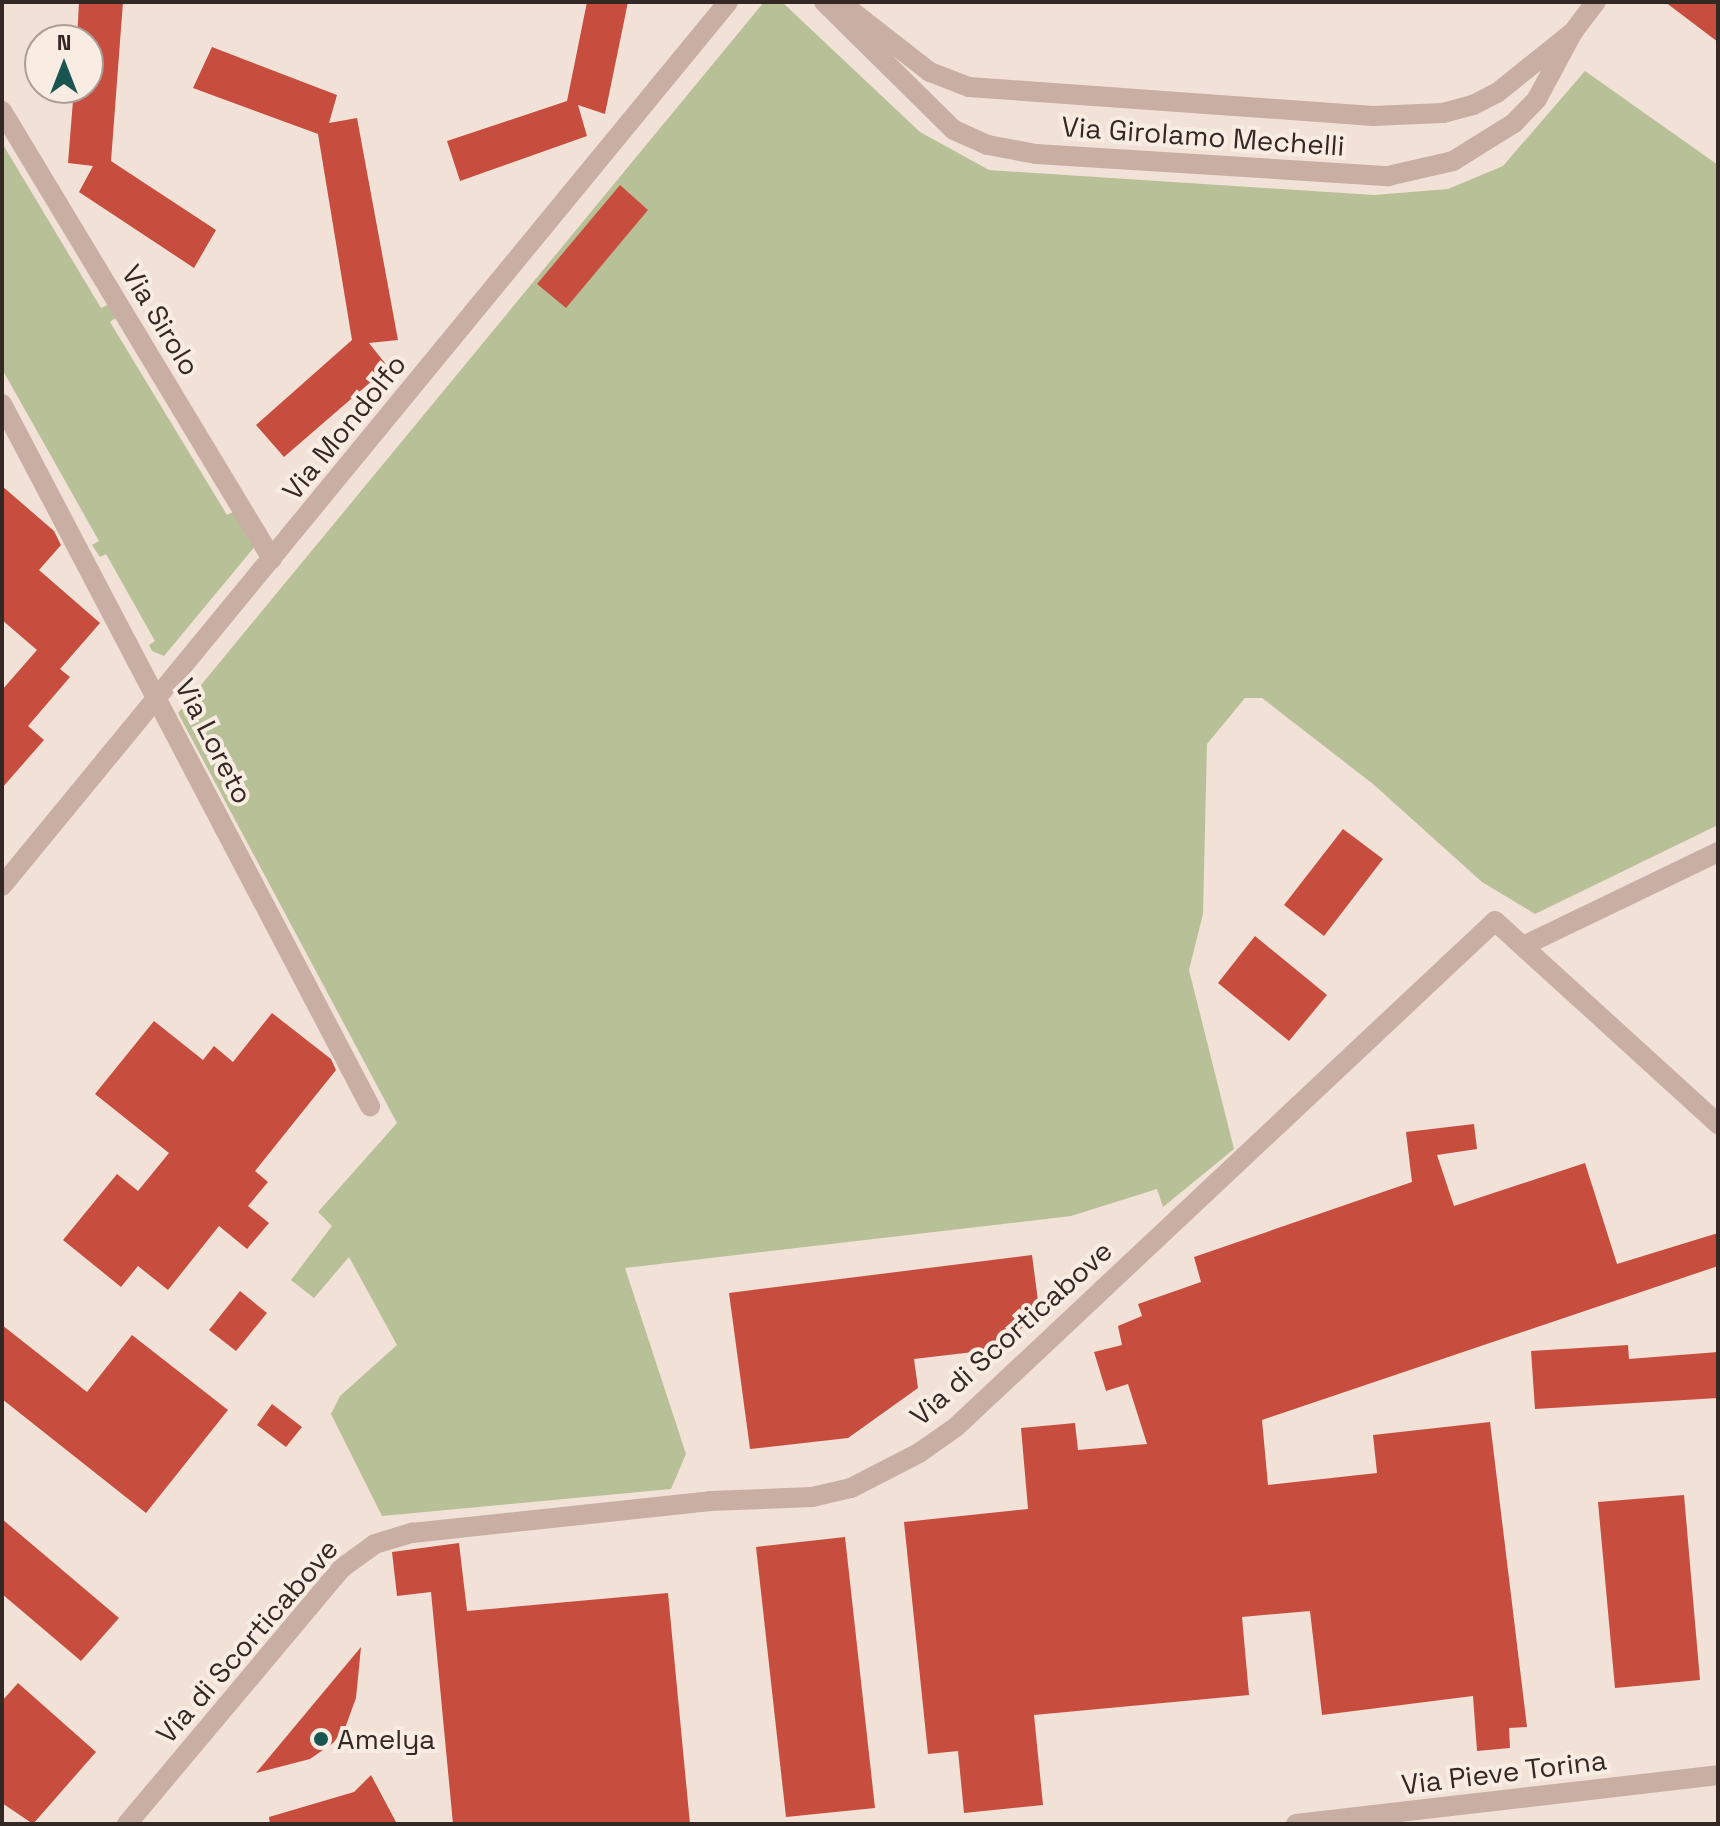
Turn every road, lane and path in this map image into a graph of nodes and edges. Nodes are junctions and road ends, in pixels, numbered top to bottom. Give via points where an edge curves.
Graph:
1 (728, 2) edge
2 (824, 2) edge
3 (840, 2) edge
4 (1596, 2) edge
5 (1573, 32) junction
6 (2, 111) edge
7 (2, 404) edge
8 (272, 559) junction
9 (160, 697) junction
10 (1718, 852) edge
11 (2, 886) edge
12 (1523, 946) junction
13 (370, 1106) dead end
14 (1718, 1124) edge
15 (1718, 1775) edge
16 (127, 1824) edge
17 (1296, 1824) edge

1 - 8 street, Via Mondolfo
2 - 5 street, Via Girolamo Mechelli via 954,130 988,145 1036,154 1388,176 1453,161 1514,123 1537,99
3 - 5 street, Via Girolamo Mechelli via 930,72 969,87 1373,116 1443,113 1473,105 1497,93
4 - 5 street, Via Girolamo Mechelli
6 - 8 street, Via Sirolo
7 - 9 street, Via Loreto
8 - 9 street, Via Mondolfo
9 - 11 street, Via Mondolfo
9 - 13 street, Via Loreto
10 - 12 street
12 - 14 street, Via di Scorticabove
12 - 16 street, Via di Scorticabove via 1495,921 956,1427 919,1453 851,1488 812,1497 694,1502 412,1533 375,1544 342,1568
15 - 17 street, Via Pieve Torina

